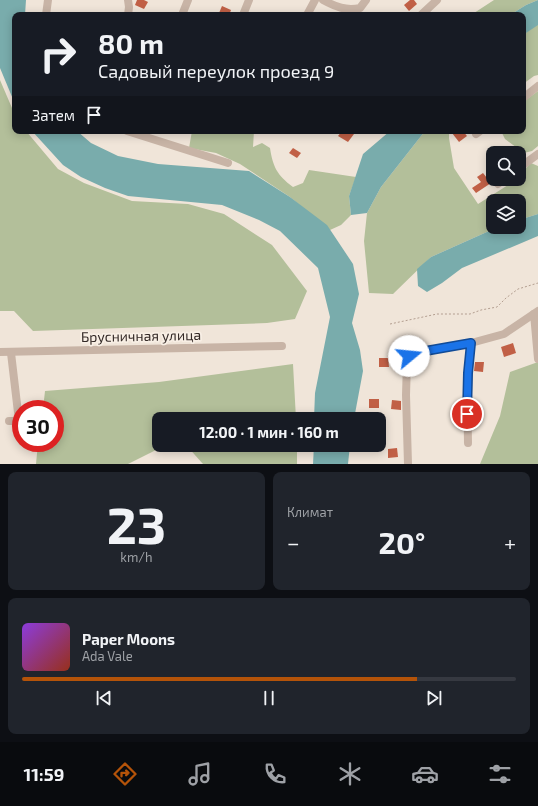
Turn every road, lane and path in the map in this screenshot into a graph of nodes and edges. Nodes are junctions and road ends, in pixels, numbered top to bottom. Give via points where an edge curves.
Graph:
1 (48, 0) edge
2 (128, 0) edge
3 (188, 0) edge
4 (250, 0) edge
5 (315, 0) edge
6 (323, 0) edge
7 (366, 0) edge
8 (436, 0) edge
9 (46, 12) edge
10 (128, 12) edge
11 (183, 12) edge
12 (245, 12) edge
13 (308, 12) edge
14 (424, 12) edge
15 (538, 86) edge
16 (526, 96) edge
17 (136, 134) edge
18 (538, 154) edge
19 (228, 163) dead end
20 (526, 163) edge
21 (538, 283) edge
22 (536, 312) edge
23 (390, 324) dead end
24 (471, 343) junction
25 (282, 346) dead end
26 (0, 352) edge
27 (11, 352) junction
28 (538, 359) edge
29 (9, 421) dead end
30 (468, 442) dead end
31 (408, 464) edge

1 - 9 street
2 - 10 street
3 - 11 street
4 - 12 street
5 - 13 street
6 - 7 street via 351,10 360,8
8 - 14 street
15 - 16 street
17 - 19 street
18 - 20 street
21 - 23 path via 518,289 497,307 470,314 436,314
22 - 24 street via 504,334
22 - 28 street
24 - 30 street
24 - 31 street via 409,356 406,395
25 - 27 street, Брусничная улица
26 - 27 street, Брусничная улица
27 - 29 street via 19,421

